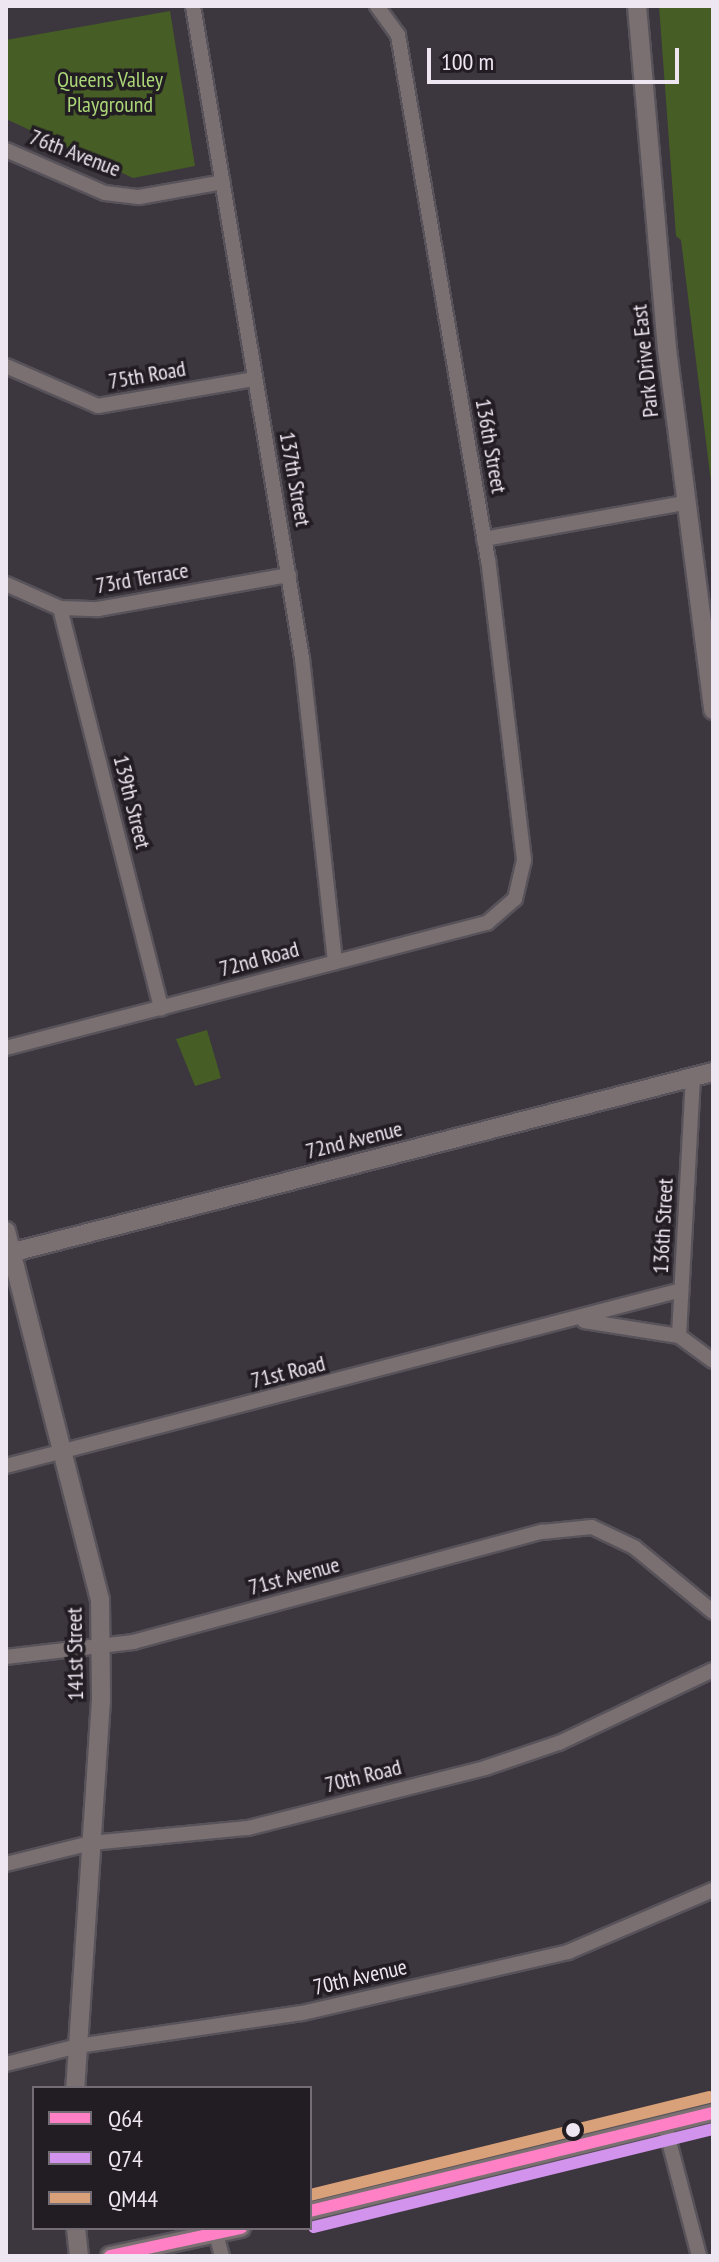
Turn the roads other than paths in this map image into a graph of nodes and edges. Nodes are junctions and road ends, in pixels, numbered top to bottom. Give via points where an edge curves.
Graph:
1 (210, 6) edge
2 (637, 6) edge
3 (193, 7) edge
4 (379, 7) edge
5 (6, 150) edge
6 (223, 182) junction
7 (6, 366) edge
8 (255, 379) junction
9 (685, 503) junction
10 (484, 539) junction
11 (289, 575) junction
12 (6, 584) edge
13 (60, 608) junction
14 (713, 710) edge
15 (515, 899) joint
16 (335, 962) junction
17 (161, 1008) junction
18 (6, 1048) edge
19 (713, 1072) edge
20 (693, 1077) junction
21 (6, 1231) edge
22 (9, 1253) edge
23 (681, 1290) junction
24 (581, 1320) junction
25 (679, 1336) junction
26 (713, 1361) edge
27 (62, 1452) junction
28 (6, 1466) edge
29 (713, 1612) edge
30 (103, 1646) junction
31 (6, 1657) edge
32 (713, 1670) edge
33 (91, 1843) junction
34 (6, 1864) edge
35 (713, 1890) edge
36 (78, 2046) junction
37 (6, 2064) edge
38 (75, 2086) edge
39 (713, 2113) edge
40 (665, 2126) junction
41 (312, 2211) edge
42 (76, 2230) edge
43 (233, 2230) edge
44 (216, 2234) junction
45 (79, 2256) edge
46 (110, 2256) edge
47 (222, 2256) edge
48 (699, 2256) edge

1 - 3 street
2 - 9 street, Park Drive East
3 - 6 street, 137th Street
4 - 10 street, 136th Street via 398,35
5 - 6 street, 76th Avenue via 105,193 139,197
6 - 8 street, 137th Street
7 - 8 street, 75th Road via 98,406
8 - 11 street, 137th Street
9 - 10 street
9 - 14 street, Park Drive East
10 - 15 street, 136th Street via 524,860
11 - 13 street, 73rd Terrace via 98,609
11 - 16 street, 137th Street
12 - 13 street, 73rd Terrace
13 - 17 street, 139th Street
15 - 16 street, 72nd Road via 487,923
16 - 17 street, 72nd Road
17 - 18 street, 72nd Road
19 - 20 street, 72nd Avenue
20 - 22 street, 72nd Avenue
20 - 23 street, 136th Street
21 - 22 street, 141st Street
22 - 27 street, 141st Street
23 - 24 street, 71st Road
23 - 25 street, 136th Street
24 - 25 street, 71st Road
24 - 27 street, 71st Road
25 - 26 street
27 - 28 street, 71st Road
27 - 30 street, 141st Street via 95,1572
29 - 30 street, 71st Avenue via 634,1547 592,1527 542,1532
30 - 31 street, 71st Avenue
30 - 33 street, 141st Street
32 - 33 street, 70th Road via 559,1743 485,1768 248,1828
33 - 34 street, 70th Road
33 - 36 street, 141st Street
35 - 36 street, 70th Avenue via 568,1952 302,2013
36 - 37 street, 70th Avenue
36 - 38 street, 141st Street
39 - 40 street
40 - 41 street
40 - 48 street
42 - 45 street
43 - 44 street
44 - 46 street
44 - 47 street

